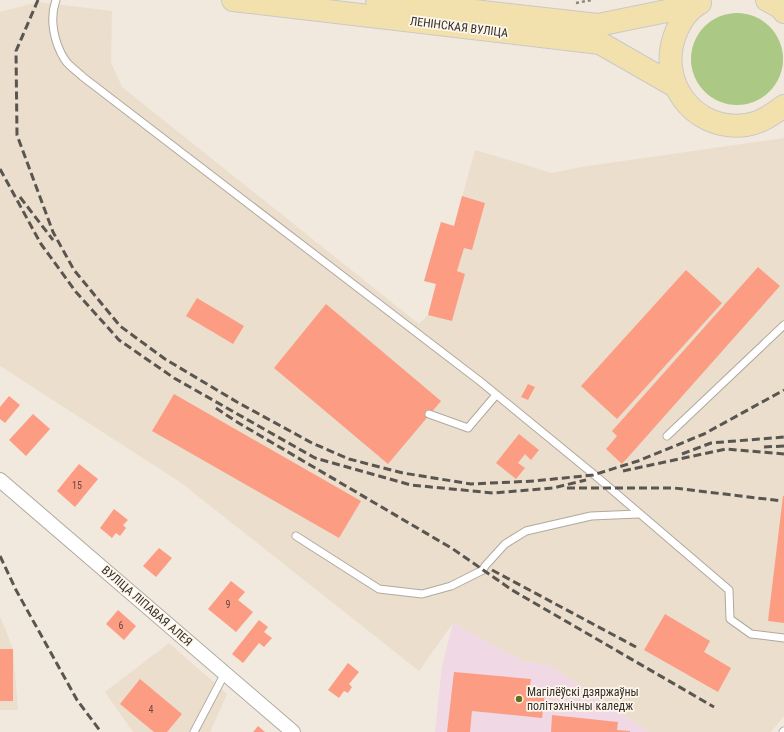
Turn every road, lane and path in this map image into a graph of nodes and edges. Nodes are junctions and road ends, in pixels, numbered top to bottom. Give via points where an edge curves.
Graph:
1 (56, 0) edge
2 (232, 0) edge
3 (377, 0) edge
4 (768, 0) edge
5 (701, 3) edge
6 (784, 12) edge
7 (675, 86) junction
8 (784, 106) edge
9 (784, 325) edge
10 (496, 395) junction
11 (429, 414) dead end
12 (667, 436) dead end
13 (0, 480) edge
14 (638, 514) junction
15 (296, 536) dead end
16 (784, 638) edge
17 (225, 673) junction
18 (194, 732) edge
19 (293, 732) edge

1 - 10 lane via 52,9 54,33 65,61
2 - 7 main road, ЛЕНІНСКАЯ ВУЛІЦА via 600,43
3 - 5 main road, ЛЕНІНСКАЯ ВУЛІЦА via 598,25
4 - 6 main road
5 - 7 main road via 680,22 671,42 670,65
7 - 8 main road via 687,104 704,118 725,125 754,123 767,118
9 - 12 lane
10 - 11 lane via 468,428
10 - 14 lane via 597,477
13 - 17 street, ВУЛІЦА ЛІПАВАЯ АЛЕЯ
14 - 15 lane via 591,516 526,531 505,544 483,570 451,586 422,594 379,589
14 - 16 lane via 729,590 730,619 751,634
17 - 18 lane
17 - 19 street, ВУЛІЦА ЛІПАВАЯ АЛЕЯ

